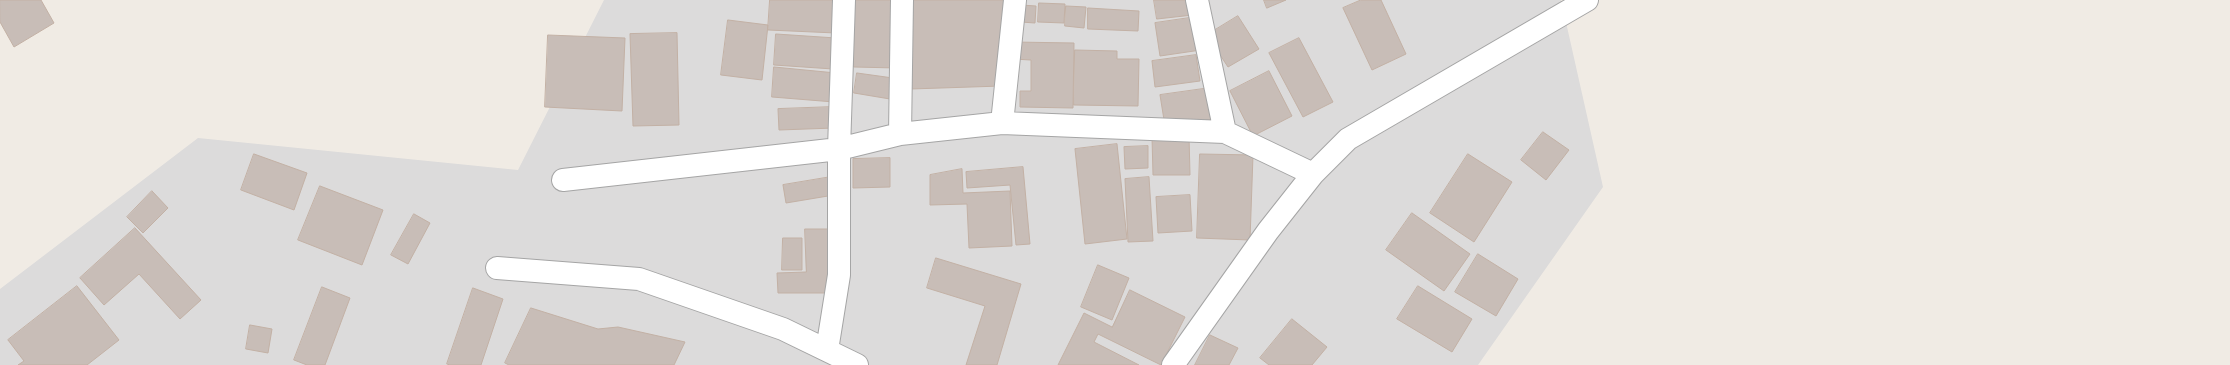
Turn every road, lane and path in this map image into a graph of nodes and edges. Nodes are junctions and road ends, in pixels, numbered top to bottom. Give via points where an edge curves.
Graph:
1 (844, 0) edge
2 (902, 0) edge
3 (1015, 0) edge
4 (1197, 0) edge
5 (1587, 0) edge
6 (1002, 123) junction
7 (1225, 132) junction
8 (900, 134) junction
9 (839, 149) junction
10 (1313, 174) junction
11 (563, 180) dead end
12 (497, 268) dead end
13 (827, 350) junction
14 (857, 365) edge
15 (1173, 365) edge

1 - 9 street
2 - 8 street
3 - 6 street
4 - 7 street
5 - 10 street via 1362,130 1348,139
6 - 7 street
6 - 8 street
7 - 10 street
8 - 9 street
9 - 11 street
9 - 13 street via 839,275
10 - 15 street via 1268,231
12 - 13 street via 639,279 783,328
13 - 14 street

